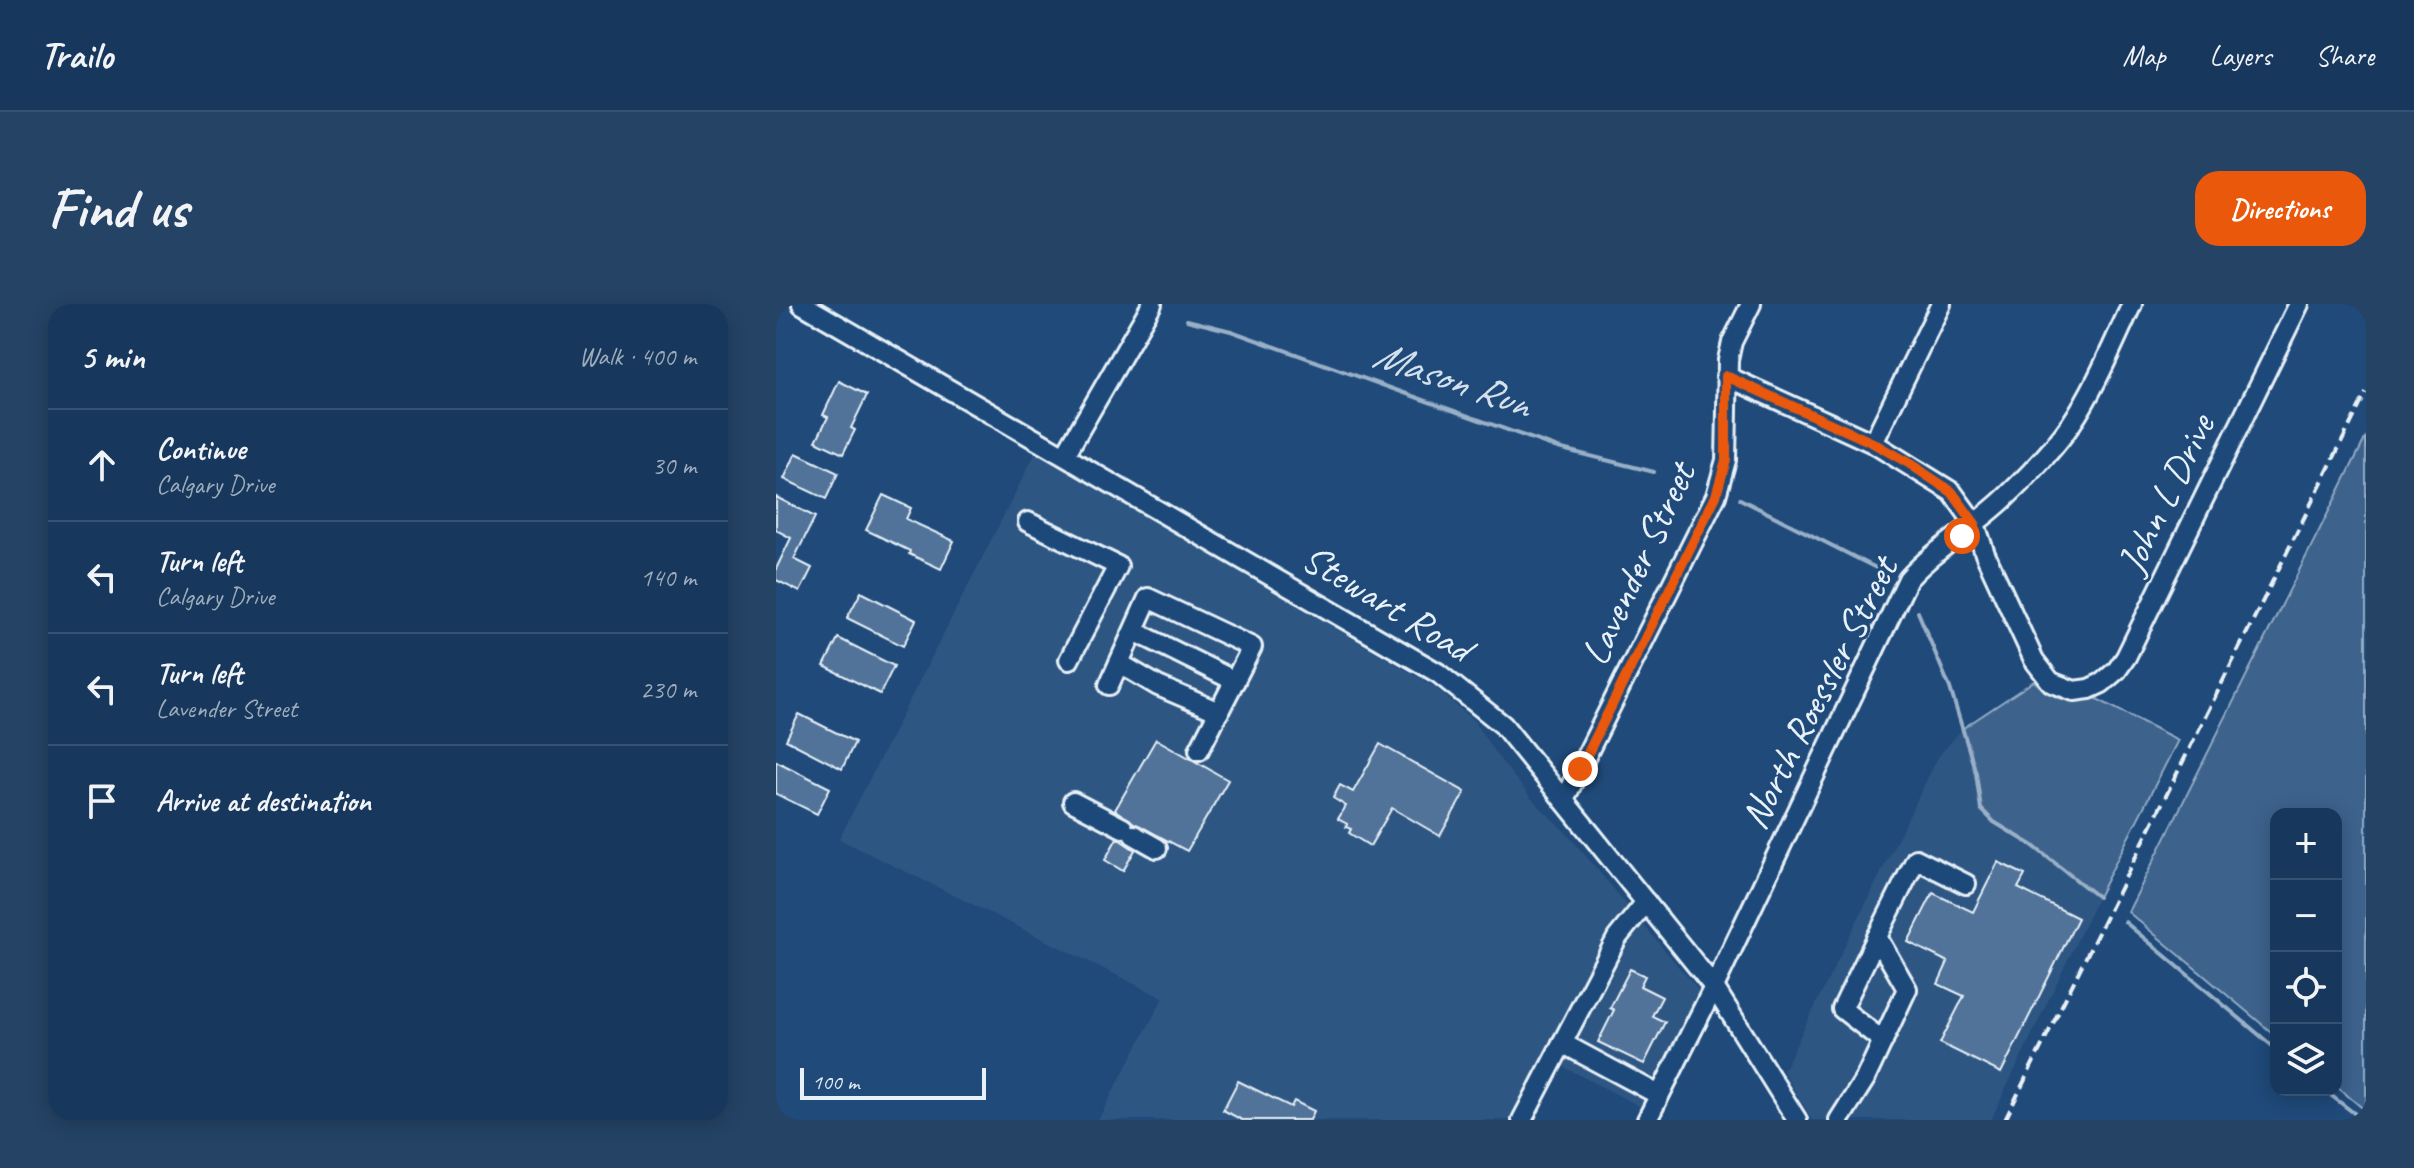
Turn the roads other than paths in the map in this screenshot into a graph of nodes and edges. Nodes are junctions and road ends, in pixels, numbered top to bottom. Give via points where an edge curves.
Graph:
1 (802, 304) edge
2 (1152, 304) edge
3 (1751, 304) edge
4 (1941, 304) edge
5 (2132, 304) edge
6 (2299, 304) edge
7 (1726, 376) junction
8 (1873, 443) junction
9 (1065, 455) junction
10 (1028, 522) dead end
11 (1975, 524) junction
12 (1134, 631) junction
13 (1069, 660) dead end
14 (1119, 663) junction
15 (1235, 681) junction
16 (1109, 685) dead end
17 (1219, 712) junction
18 (1199, 750) dead end
19 (1564, 800) junction
20 (1073, 802) dead end
21 (1157, 848) dead end
22 (1966, 884) dead end
23 (1646, 902) junction
24 (1877, 937) junction
25 (1714, 987) junction
26 (1883, 1041) junction
27 (1562, 1043) junction
28 (1659, 1095) junction
29 (1522, 1120) edge
30 (1647, 1120) edge
31 (1797, 1120) edge
32 (1839, 1120) edge

1 - 9 street, Stewart Road
2 - 9 street
3 - 7 street, Lavender Street via 1732,342
4 - 8 street
5 - 11 street, North Roessler Street via 2070,424 2005,499
6 - 11 street, John L Drive via 2126,657 2102,683 2074,691 2051,682 2034,660
7 - 8 street
7 - 19 street, Lavender Street via 1726,460 1716,496
8 - 11 street via 1952,492
9 - 19 street, Stewart Road via 1438,673 1503,725
10 - 13 street via 1118,566
11 - 25 street, North Roessler Street via 1908,579
12 - 14 street
12 - 15 street
12 - 15 street via 1148,598 1252,647
14 - 16 street
14 - 17 street
15 - 17 street
17 - 18 street
19 - 23 street, Stewart Road
20 - 21 street
22 - 24 street via 1916,859
23 - 25 street, Stewart Road
23 - 27 street via 1617,938
24 - 26 street via 1907,989
24 - 26 street via 1842,1009
25 - 28 street, North Roessler Street
25 - 31 street, Stewart Road
26 - 32 street
27 - 28 street
27 - 29 street
28 - 30 street, North Roessler Street

